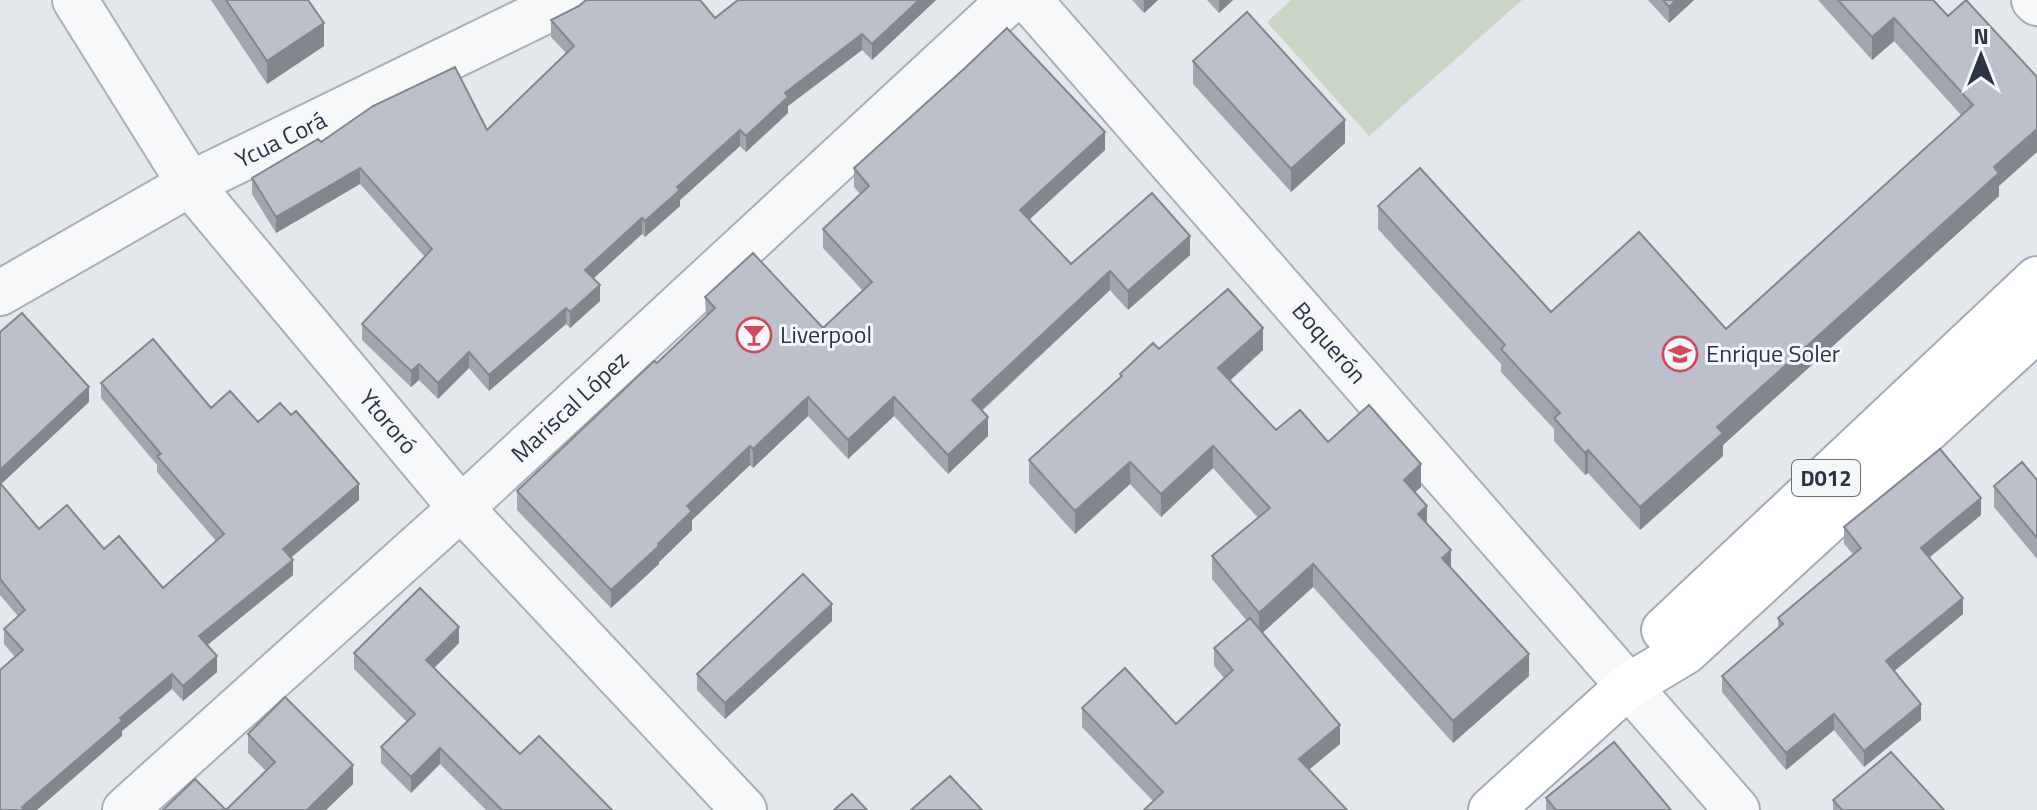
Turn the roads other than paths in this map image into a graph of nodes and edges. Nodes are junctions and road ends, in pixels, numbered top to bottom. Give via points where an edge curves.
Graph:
1 (75, 0) edge
2 (568, 0) edge
3 (1010, 0) edge
4 (1029, 0) edge
5 (190, 184) junction
6 (2037, 279) edge
7 (0, 293) edge
8 (2037, 329) edge
9 (461, 508) junction
10 (1628, 686) junction
11 (125, 810) edge
12 (744, 810) edge
13 (1491, 810) edge
14 (1737, 810) edge

1 - 5 street, Ytororó
2 - 5 street, Ycua Corá
3 - 9 street, Mariscal López
4 - 10 street, Boquerón
5 - 7 street, Ycua Corá
5 - 9 street, Ytororó
6 - 10 main road, D012 via 1658,636
8 - 10 main road, D012 via 1685,652
9 - 11 street, Mariscal López
9 - 12 street, Ytororó
10 - 13 main road, D012
10 - 14 street, Boquerón

